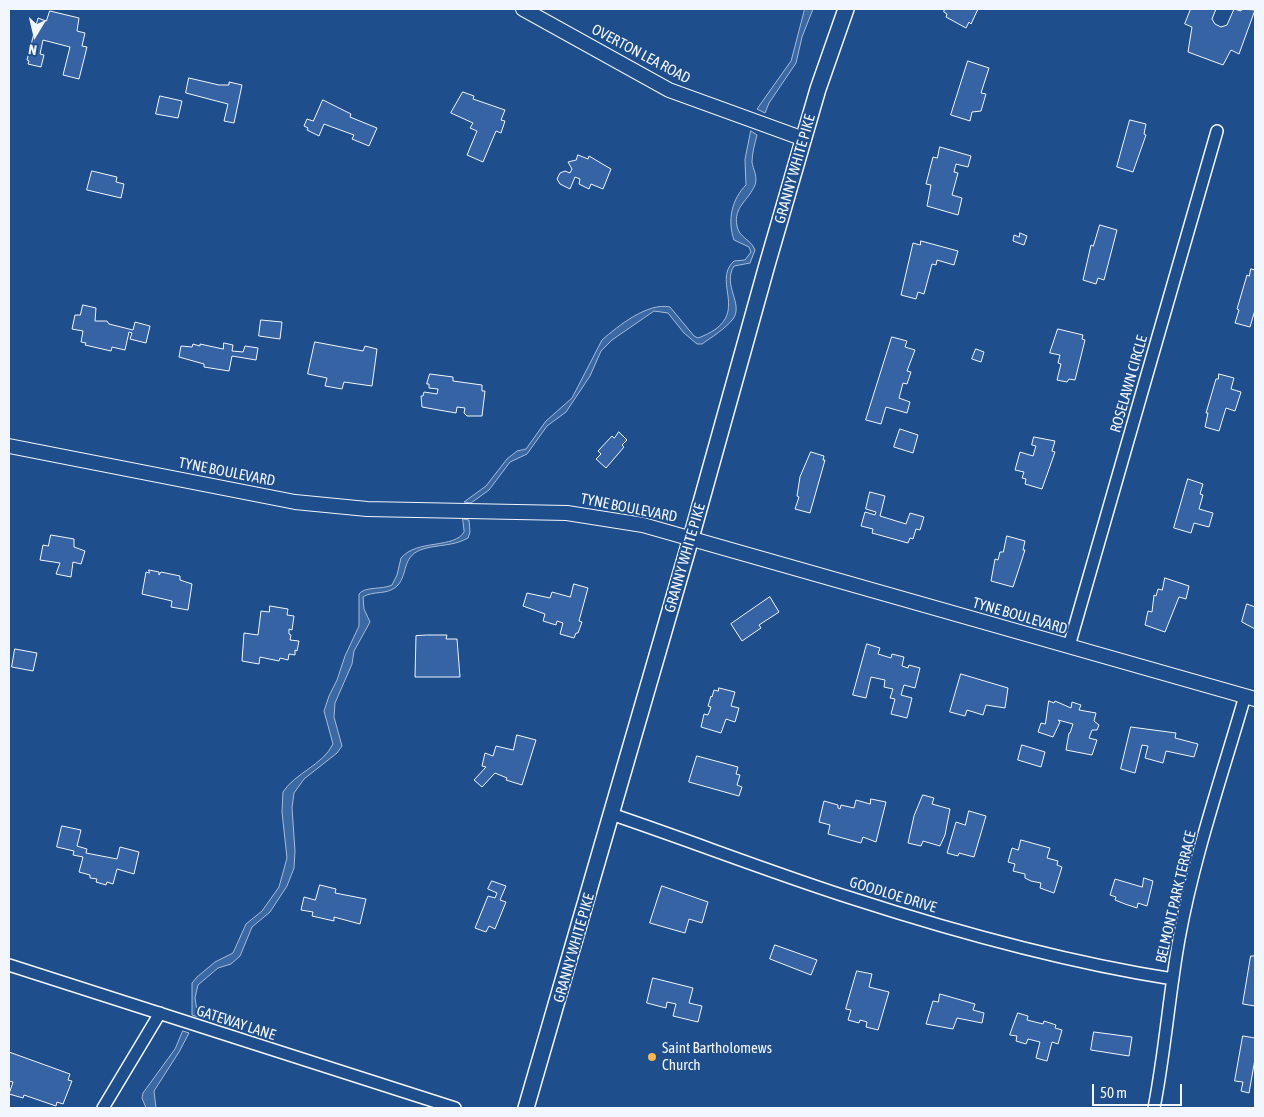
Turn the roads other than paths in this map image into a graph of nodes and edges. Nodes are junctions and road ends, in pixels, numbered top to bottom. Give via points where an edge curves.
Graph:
1 (523, 9) edge
2 (846, 9) edge
3 (1217, 131) dead end
4 (804, 140) junction
5 (9, 446) edge
6 (692, 538) junction
7 (1068, 646) junction
8 (1250, 697) edge
9 (611, 814) junction
10 (9, 965) edge
11 (1173, 978) junction
12 (160, 1013) junction
13 (103, 1108) edge
14 (455, 1108) edge
15 (526, 1108) edge
16 (1154, 1108) edge

1 - 4 street, OVERTON LEA ROAD via 669,90
2 - 4 main road, GRANNY WHITE PIKE
3 - 7 street, ROSELAWN CIRCLE
4 - 6 main road, GRANNY WHITE PIKE
5 - 6 street, TYNE BOULEVARD via 295,502 368,509 580,514
6 - 7 street, TYNE BOULEVARD
6 - 9 main road, GRANNY WHITE PIKE
7 - 8 street, TYNE BOULEVARD
8 - 11 street, BELMONT PARK TERRACE via 1197,860
9 - 11 street, GOODLOE DRIVE via 912,917 1087,963
9 - 15 main road, GRANNY WHITE PIKE
10 - 12 street, GATEWAY LANE
11 - 16 street, BELMONT PARK TERRACE
12 - 13 street
12 - 14 street, GATEWAY LANE

